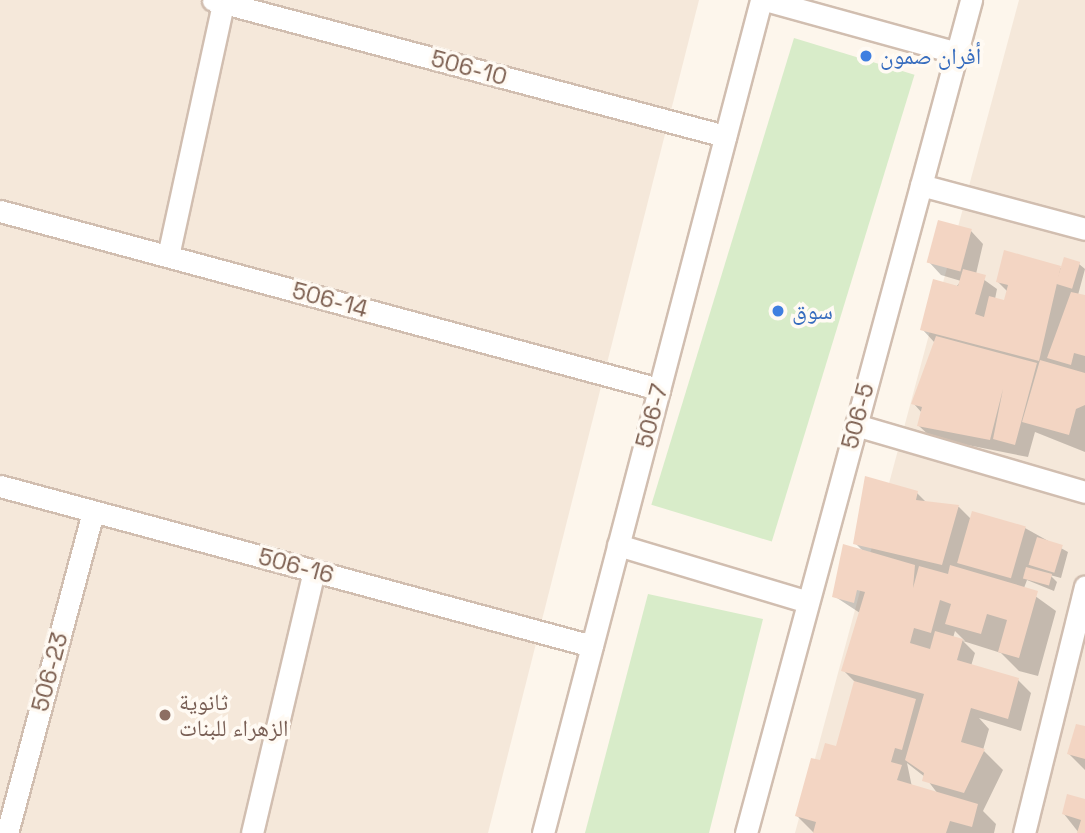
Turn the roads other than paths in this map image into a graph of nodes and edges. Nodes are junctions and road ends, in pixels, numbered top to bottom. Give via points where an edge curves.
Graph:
1 (763, 0) edge
2 (971, 0) edge
3 (218, 1) edge
4 (957, 53) junction
5 (725, 136) junction
6 (921, 185) junction
7 (0, 211) edge
8 (1085, 229) edge
9 (168, 257) junction
10 (659, 389) junction
11 (856, 425) junction
12 (0, 486) edge
13 (1085, 492) edge
14 (93, 511) junction
15 (618, 545) junction
16 (314, 571) junction
17 (1085, 586) edge
18 (808, 602) junction
19 (592, 646) junction
20 (7, 833) edge
21 (252, 833) edge
22 (543, 833) edge
23 (746, 833) edge
24 (1024, 833) edge

1 - 4 street
1 - 5 street, 506-7
2 - 4 street, 506-5
3 - 5 street, 506-10
3 - 9 street
4 - 6 street, 506-5
5 - 10 street, 506-7
6 - 8 street
6 - 11 street, 506-5
7 - 9 street, 506-14
9 - 10 street, 506-14
10 - 15 street, 506-7
11 - 13 street
11 - 18 street, 506-5
12 - 14 street, 506-16
14 - 16 street, 506-16
14 - 20 street, 506-23
15 - 18 street
15 - 19 street, 506-7
16 - 19 street, 506-16
16 - 21 street
17 - 24 street
18 - 23 street, 506-5
19 - 22 street, 506-7

